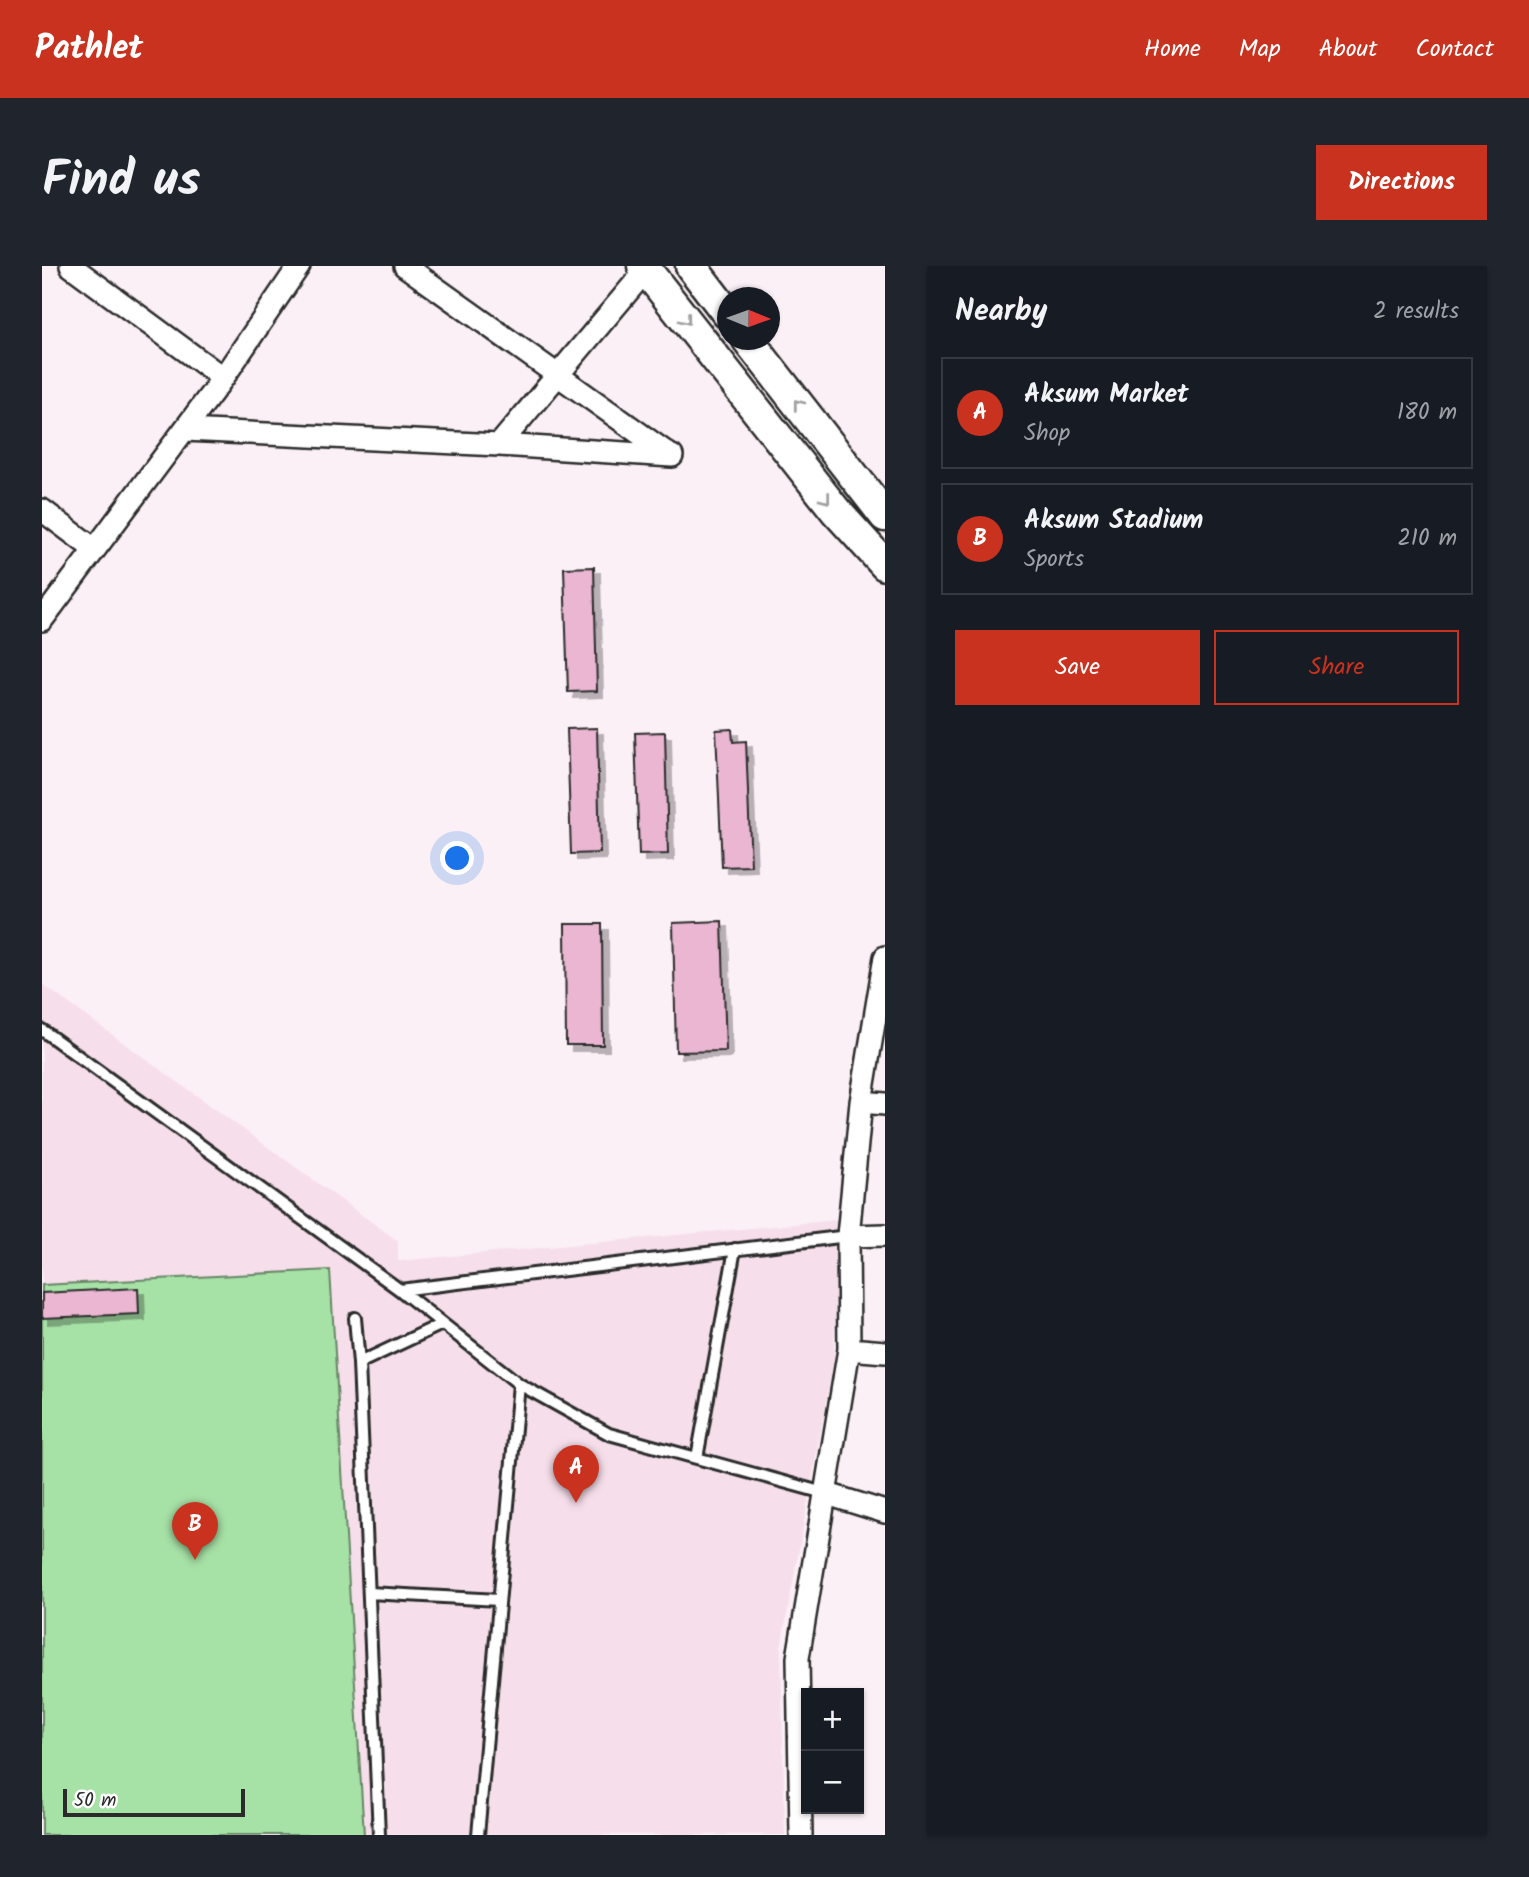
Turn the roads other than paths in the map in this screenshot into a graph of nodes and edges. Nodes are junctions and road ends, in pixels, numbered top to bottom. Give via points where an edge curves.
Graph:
1 (71, 266) edge
2 (299, 266) edge
3 (405, 266) edge
4 (691, 266) edge
5 (645, 268) edge
6 (717, 300) edge
7 (756, 350) edge
8 (558, 375) junction
9 (223, 378) junction
10 (184, 430) junction
11 (499, 445) junction
12 (42, 510) edge
13 (885, 516) edge
14 (94, 549) junction
15 (885, 565) edge
16 (42, 620) edge
17 (885, 957) edge
18 (42, 1030) edge
19 (861, 1102) junction
20 (885, 1104) edge
21 (885, 1235) edge
22 (848, 1236) junction
23 (735, 1249) junction
24 (400, 1290) junction
25 (355, 1318) dead end
26 (442, 1324) junction
27 (849, 1349) junction
28 (885, 1352) edge
29 (359, 1363) junction
30 (519, 1384) junction
31 (697, 1458) junction
32 (824, 1493) junction
33 (885, 1512) edge
34 (369, 1593) junction
35 (499, 1600) junction
36 (379, 1835) edge
37 (478, 1835) edge
38 (801, 1835) edge

1 - 9 street
2 - 9 street
3 - 8 street
4 - 6 main road
5 - 8 street
5 -> 15 main road via 836,511
13 -> 7 main road
8 - 11 street
8 - 11 street via 672,456
9 - 10 street
10 - 11 street
10 - 14 street
12 - 14 street
14 - 16 street
17 - 19 street
18 - 24 lane
19 - 20 street
19 - 22 street
21 - 22 street
22 - 23 lane
22 - 27 street
23 - 24 lane
23 - 31 lane
24 - 26 lane
25 - 29 lane
26 - 29 lane
26 - 30 lane
27 - 28 street
27 - 32 street
29 - 34 lane
30 - 31 lane via 609,1434
30 - 35 lane
31 - 32 lane
32 - 33 street
32 - 38 street via 798,1658
34 - 35 lane
34 - 36 lane
35 - 37 lane

